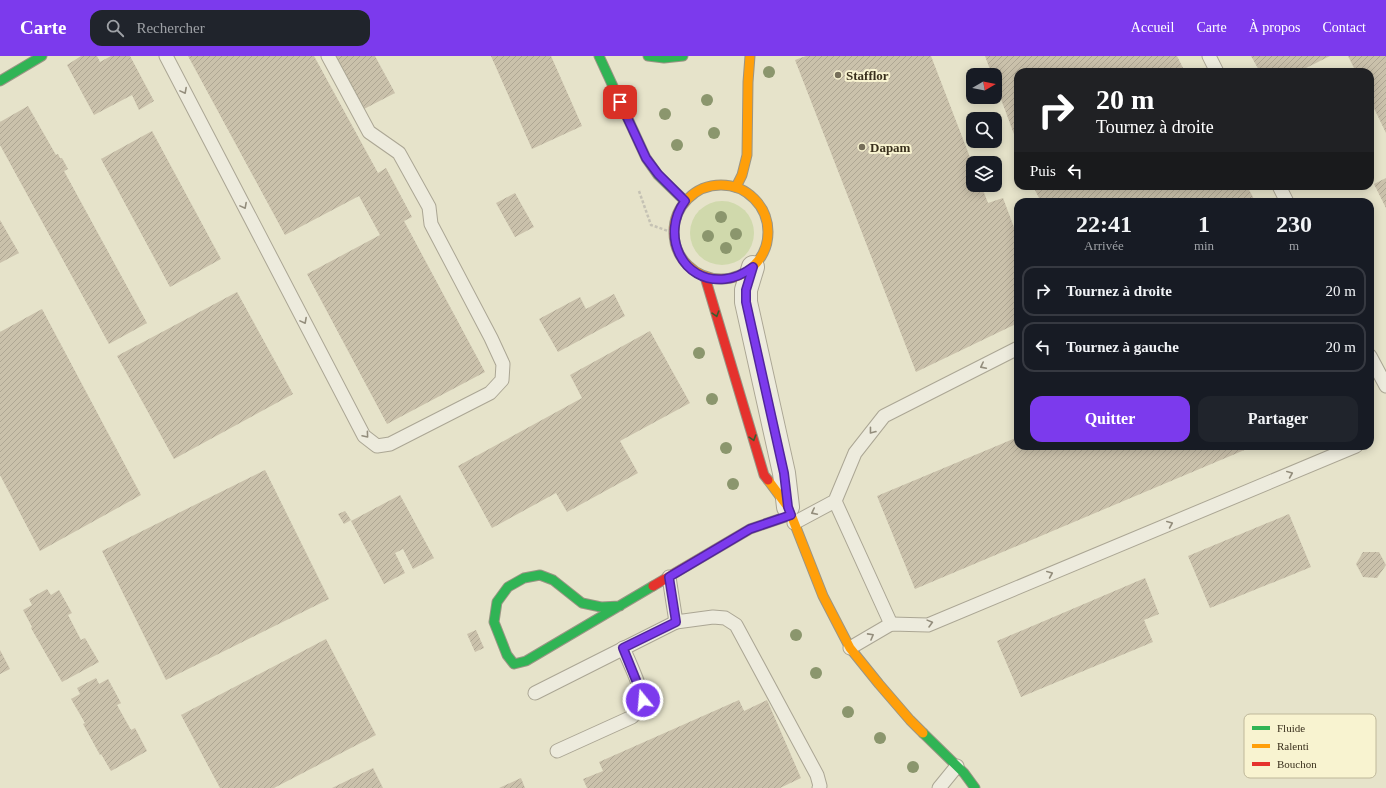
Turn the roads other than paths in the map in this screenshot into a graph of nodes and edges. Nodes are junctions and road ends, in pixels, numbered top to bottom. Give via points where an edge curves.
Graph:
1 (42, 56) edge
2 (166, 56) edge
3 (328, 56) edge
4 (599, 56) edge
5 (648, 56) edge
6 (683, 56) edge
7 (750, 56) edge
8 (1209, 56) edge
9 (1215, 68) edge
10 (0, 81) edge
11 (736, 187) junction
12 (685, 201) junction
13 (753, 267) junction
14 (705, 277) junction
15 (1014, 350) edge
16 (1374, 364) edge
17 (1386, 386) edge
18 (1346, 450) edge
19 (835, 501) junction
20 (791, 515) junction
21 (669, 577) junction
22 (620, 606) junction
23 (676, 622) junction
24 (891, 624) junction
25 (623, 648) junction
26 (850, 648) junction
27 (535, 693) dead end
28 (557, 751) dead end
29 (957, 766) junction
30 (819, 788) edge
31 (939, 788) edge
32 (975, 788) edge

1 - 10 street
2 -> 3 lane via 364,436 377,446 390,444 490,393 502,380 503,364 431,224 429,207 399,154 369,132
4 - 12 street via 646,158
5 - 6 street
7 - 11 street via 747,155
8 - 9 lane
11 - 12 street via 708,186
11 - 13 street via 758,202 766,218 766,244
12 - 14 street via 675,219 674,240 687,265
13 - 14 street via 730,278
13 - 20 street via 746,290 746,302
14 -> 20 street via 764,475
15 -> 19 lane via 884,416 855,453
16 - 17 lane
24 -> 18 lane via 928,625
19 -> 20 lane
19 - 24 lane
20 - 21 street via 750,529
20 - 26 street via 823,596
21 - 22 street
21 - 23 lane
22 - 22 street via 600,607 582,603 553,580 540,575 524,578 508,587 497,602 494,622 507,655 514,664 526,661
23 - 25 lane
23 - 30 lane via 713,617 725,618 736,625 817,775
26 -> 24 lane
25 - 27 lane
25 - 28 lane via 643,700 638,711 632,718
26 - 29 street via 910,720
29 - 31 lane
29 - 32 street

